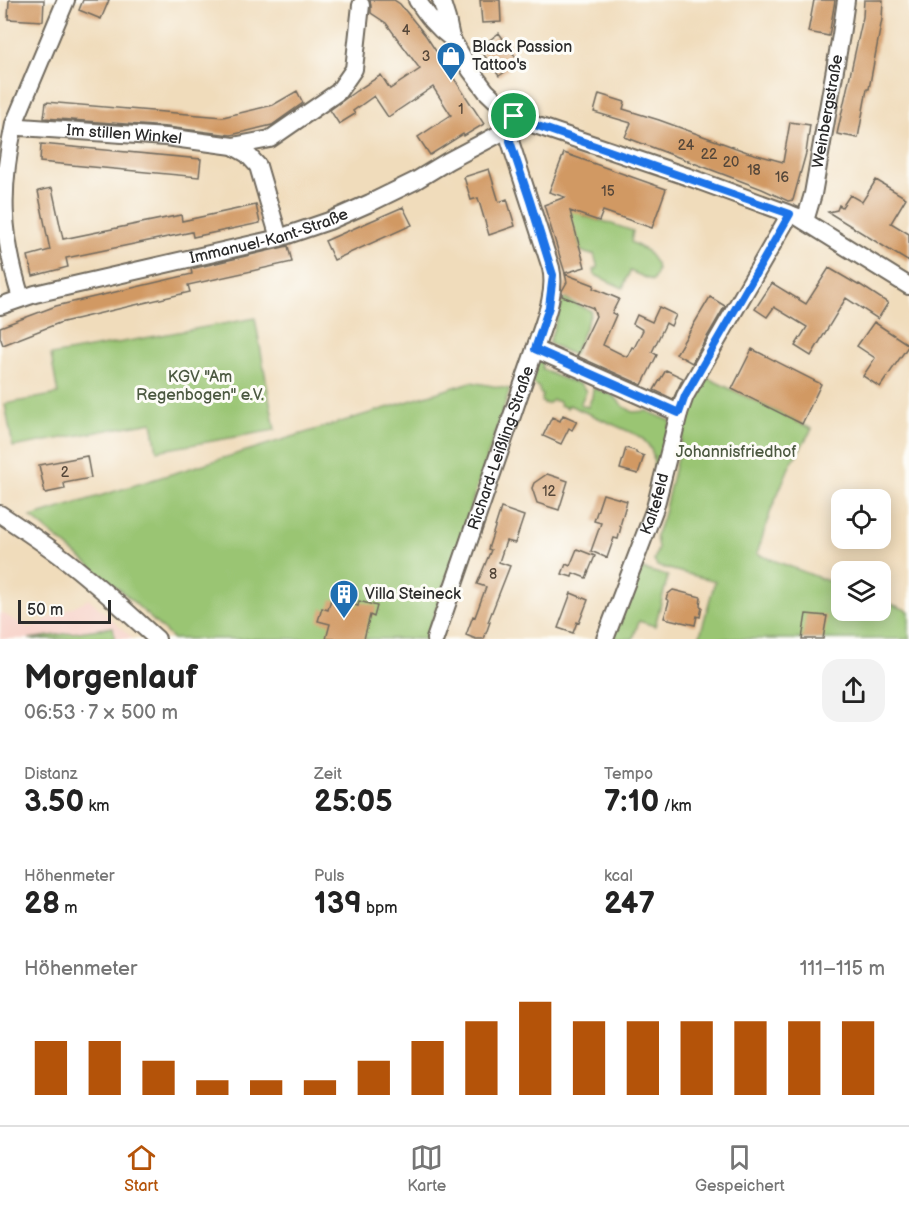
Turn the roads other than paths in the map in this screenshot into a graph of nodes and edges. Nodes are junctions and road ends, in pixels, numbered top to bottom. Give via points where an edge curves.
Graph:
1 (66, 0) edge
2 (417, 0) edge
3 (441, 0) edge
4 (846, 0) edge
5 (361, 5) dead end
6 (451, 38) junction
7 (514, 116) junction
8 (14, 124) junction
9 (270, 139) junction
10 (234, 146) junction
11 (258, 166) junction
12 (798, 218) junction
13 (279, 238) junction
14 (909, 286) edge
15 (21, 298) junction
16 (0, 306) edge
17 (535, 349) junction
18 (679, 413) junction
19 (0, 514) edge
20 (157, 639) edge
21 (435, 639) edge
22 (605, 639) edge

1 - 8 street
2 - 6 street via 430,20
3 - 6 street
4 - 12 street, Weinbergstraße via 813,194
5 - 9 street, Im stillen Winkel via 354,69 338,92
6 - 7 street via 486,91
7 - 12 street
7 - 13 street, Immanuel-Kant-Straße via 499,134 415,181 329,221
7 - 17 street, Richard-Leißling-Straße via 510,141 553,275 549,307
8 - 10 street, Im stillen Winkel
8 - 15 street via 2,170 0,202 4,240
9 - 10 street, Im stillen Winkel
9 - 11 street
10 - 11 street
11 - 13 street
12 - 14 street
12 - 18 street, Kaltefeld via 685,396
13 - 15 street, Immanuel-Kant-Straße
15 - 16 street, Immanuel-Kant-Straße
17 - 18 street
17 - 21 street, Richard-Leißling-Straße
18 - 22 street, Kaltefeld via 655,508
19 - 20 street via 63,557

